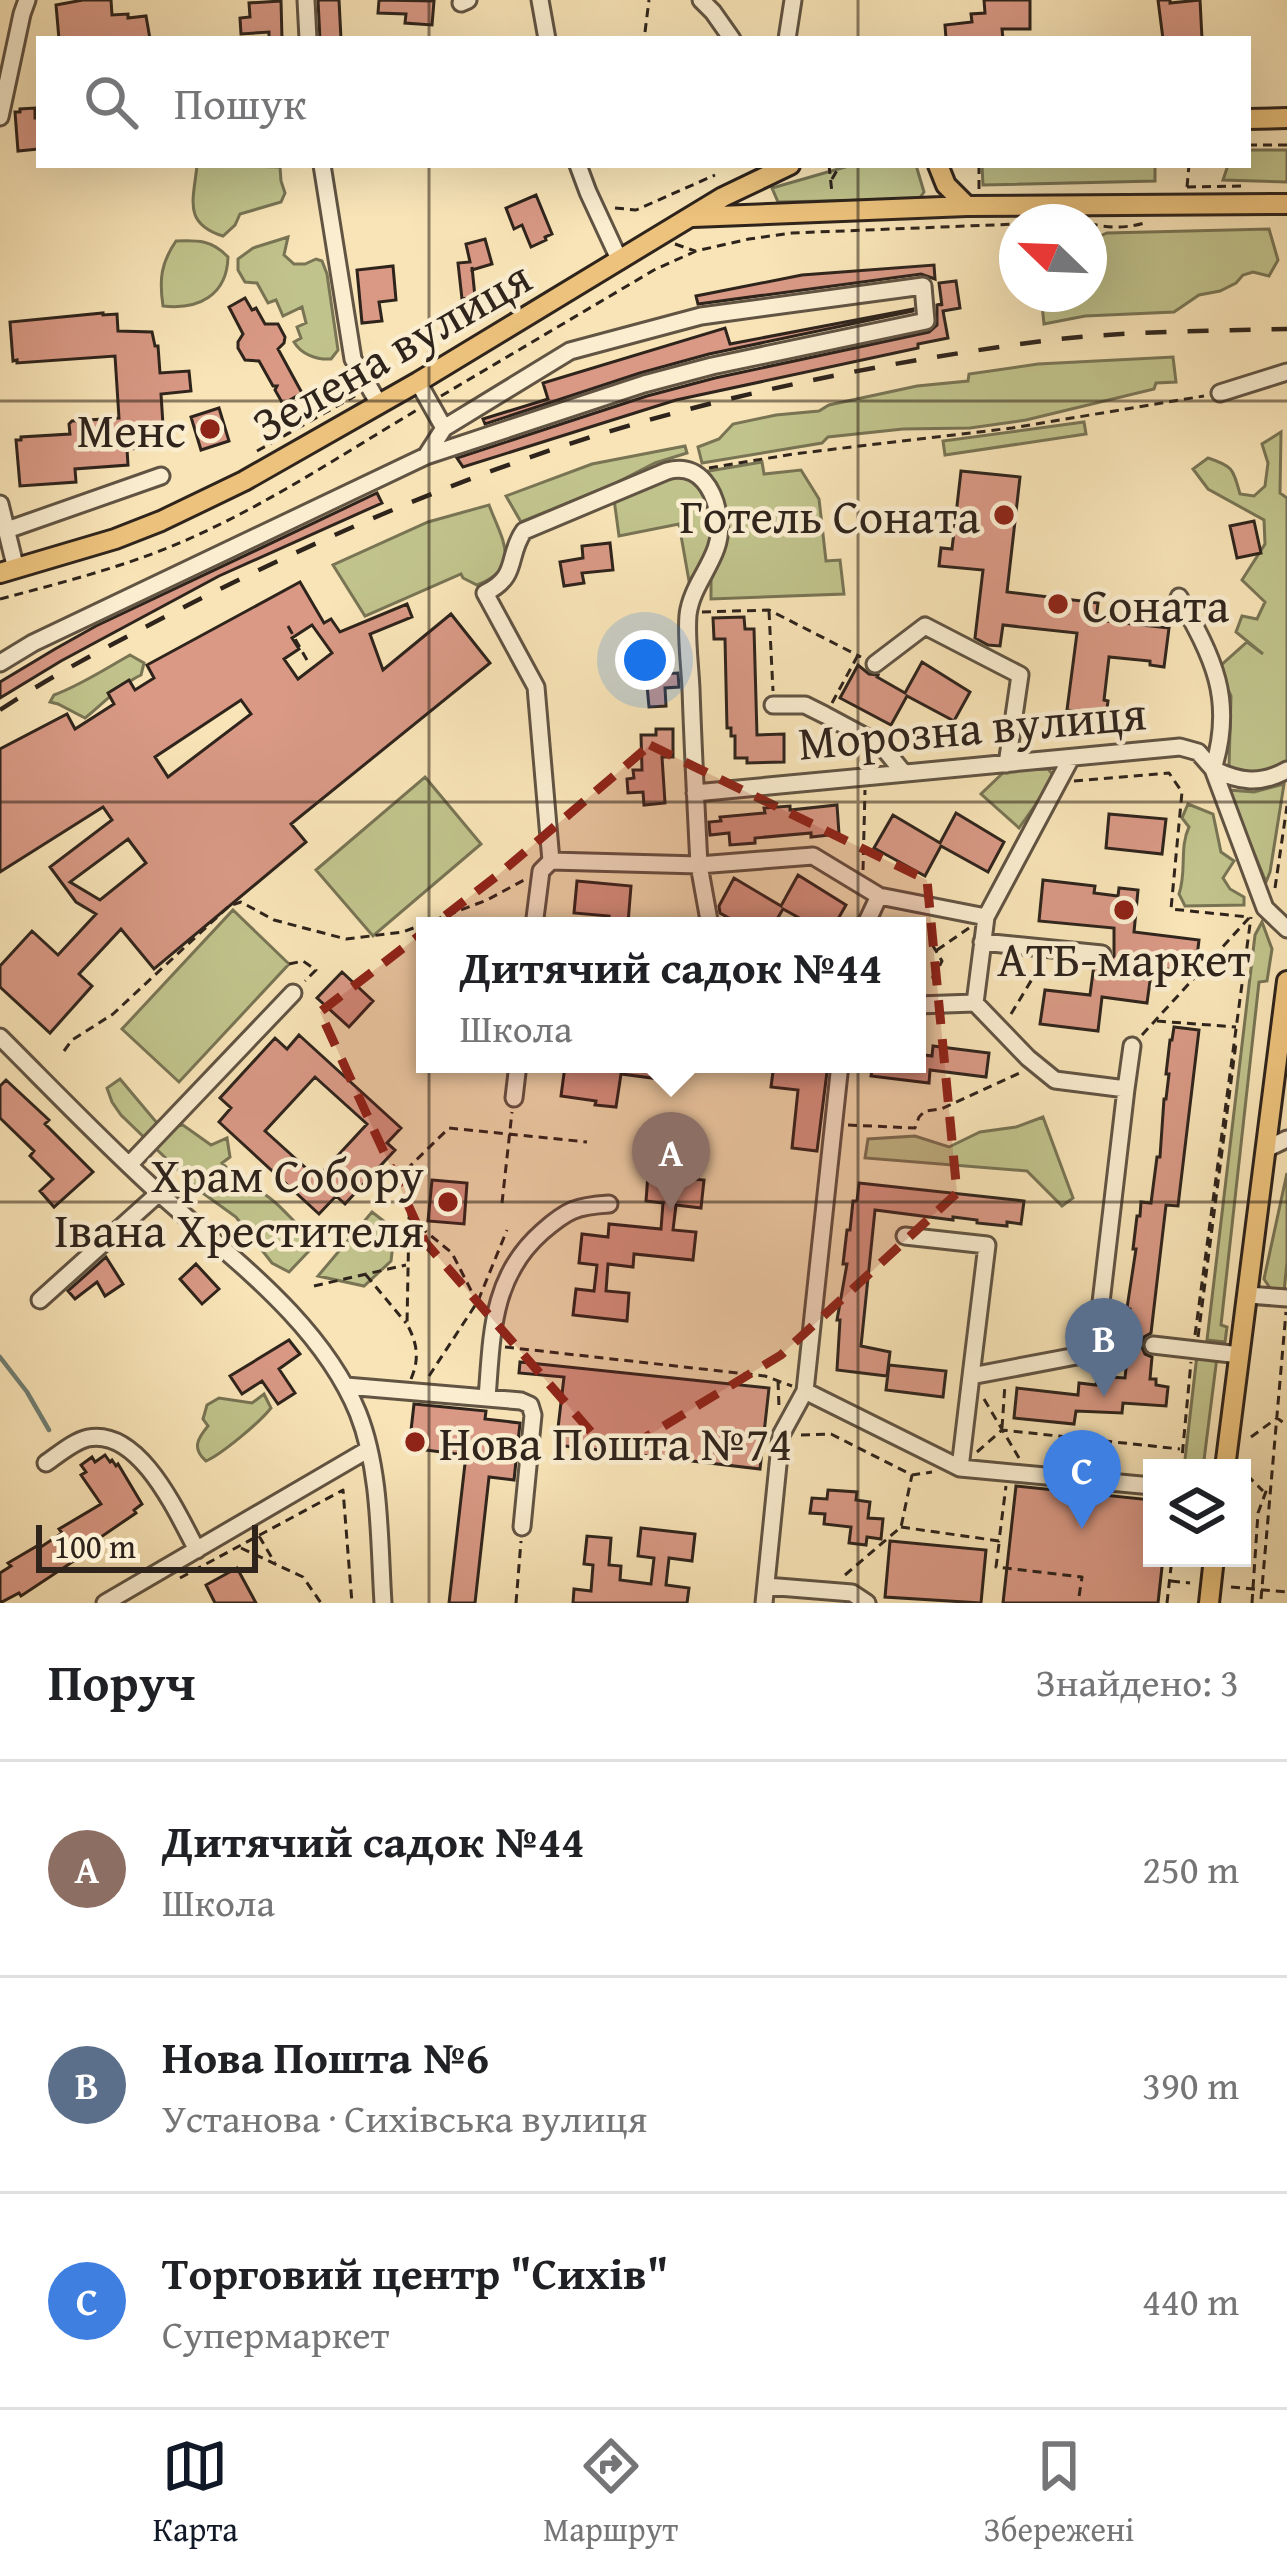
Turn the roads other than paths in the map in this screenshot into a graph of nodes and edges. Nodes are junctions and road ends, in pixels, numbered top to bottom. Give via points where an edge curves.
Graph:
1 (27, 0) edge
2 (306, 0) edge
3 (540, 0) edge
4 (701, 0) edge
5 (793, 0) edge
6 (308, 36) edge
7 (546, 36) edge
8 (730, 36) edge
9 (787, 36) edge
10 (0, 117) edge
11 (1287, 118) edge
12 (1251, 119) edge
13 (322, 168) edge
14 (579, 168) edge
15 (782, 168) edge
16 (939, 168) edge
17 (1287, 204) edge
18 (967, 206) junction
19 (693, 217) junction
20 (620, 261) junction
21 (1287, 372) edge
22 (418, 382) junction
23 (1220, 393) road end
24 (380, 404) junction
25 (444, 428) junction
26 (427, 456) junction
27 (160, 476) dead end
28 (0, 504) edge
29 (7, 530) junction
30 (8, 571) edge
31 (1179, 597) dead end
32 (0, 663) edge
33 (875, 664) road end
34 (773, 705) road end
35 (1071, 758) junction
36 (1007, 764) junction
37 (1213, 769) junction
38 (1287, 770) edge
39 (903, 772) junction
40 (695, 793) junction
41 (699, 865) junction
42 (546, 866) junction
43 (879, 896) junction
44 (536, 917) edge
45 (708, 917) edge
46 (869, 917) edge
47 (986, 917) junction
48 (1287, 928) edge
49 (982, 942) junction
50 (1102, 954) dead end
51 (1287, 981) edge
52 (293, 993) road end
53 (974, 1003) junction
54 (926, 1005) edge
55 (0, 1037) edge
56 (1132, 1046) road end
57 (517, 1073) edge
58 (839, 1073) edge
59 (1281, 1073) edge
60 (1126, 1089) junction
61 (514, 1098) road end
62 (1287, 1139) edge
63 (1266, 1149) junction
64 (129, 1165) junction
65 (159, 1193) junction
66 (609, 1204) dead end
67 (905, 1236) dead end
68 (1248, 1295) junction
69 (40, 1300) dead end
70 (1287, 1301) edge
71 (1153, 1345) dead end
72 (1240, 1355) junction
73 (971, 1376) junction
74 (346, 1386) junction
75 (805, 1391) junction
76 (487, 1398) junction
77 (369, 1449) junction
78 (1226, 1459) edge
79 (46, 1463) dead end
80 (960, 1468) junction
81 (1143, 1485) edge
82 (522, 1527) road end
83 (196, 1550) junction
84 (1213, 1567) edge
85 (765, 1595) edge
86 (105, 1603) edge
87 (383, 1603) edge
88 (867, 1603) edge
89 (1209, 1603) edge

1 - 10 street
2 - 6 street
3 - 7 street
4 - 8 street
5 - 9 street
11 - 12 main road
13 - 24 street via 353,359
14 - 20 street
15 - 19 main road, Зелена вулиця
16 - 18 main road
17 - 18 main road
18 - 19 main road
19 - 20 main road, Зелена вулиця
20 - 22 main road, Зелена вулиця
21 - 23 street
22 - 24 main road, Зелена вулиця
22 - 25 street
24 - 30 main road, Зелена вулиця via 183,511
25 - 26 street
25 - 26 street via 570,351 701,316 922,286 926,321 644,384
26 - 32 street
27 - 29 street
28 - 29 street, Зелена вулиця
29 - 30 street, Зелена вулиця
31 - 37 street via 1223,700
33 - 36 street via 925,626 1019,675
34 - 39 street via 805,705 825,715 881,745
35 - 36 street, Морозна вулиця
35 - 37 street, Морозна вулиця via 1180,747
35 - 47 street
36 - 39 street, Морозна вулиця
37 - 38 street via 1256,782
37 - 48 street, Морозна вулиця via 1258,913
39 - 40 street, Морозна вулиця
40 - 41 street
40 - 42 street via 688,612 720,527 711,493 697,473 680,468 535,525 520,536 508,576 484,593 536,687
41 - 42 street
41 - 43 street via 813,856
41 - 45 street
42 - 44 street
43 - 46 street
43 - 47 street
47 - 49 street
49 - 50 street
49 - 53 street
51 - 59 main road
52 - 64 street
53 - 54 street
53 - 60 street via 1055,1080
55 - 64 street
56 - 60 street
57 - 61 street
58 - 75 street
59 - 63 main road
60 - 73 street via 1096,1345 1087,1354
62 - 63 street
63 - 68 main road
64 - 65 street
65 - 69 street
65 - 74 street via 307,1330
66 - 76 street via 563,1213 522,1249 497,1301
67 - 73 street via 987,1245
68 - 70 street
68 - 72 main road
71 - 72 street
72 - 78 main road
73 - 80 street
74 - 76 street
74 - 77 street
75 - 80 street
75 - 85 street via 782,1436
76 - 82 street via 521,1401 533,1415
77 - 83 street
77 - 87 street
79 - 83 street via 86,1438 123,1445 148,1465
80 - 81 street
83 - 86 street
84 - 89 main road
85 - 88 street via 852,1593

